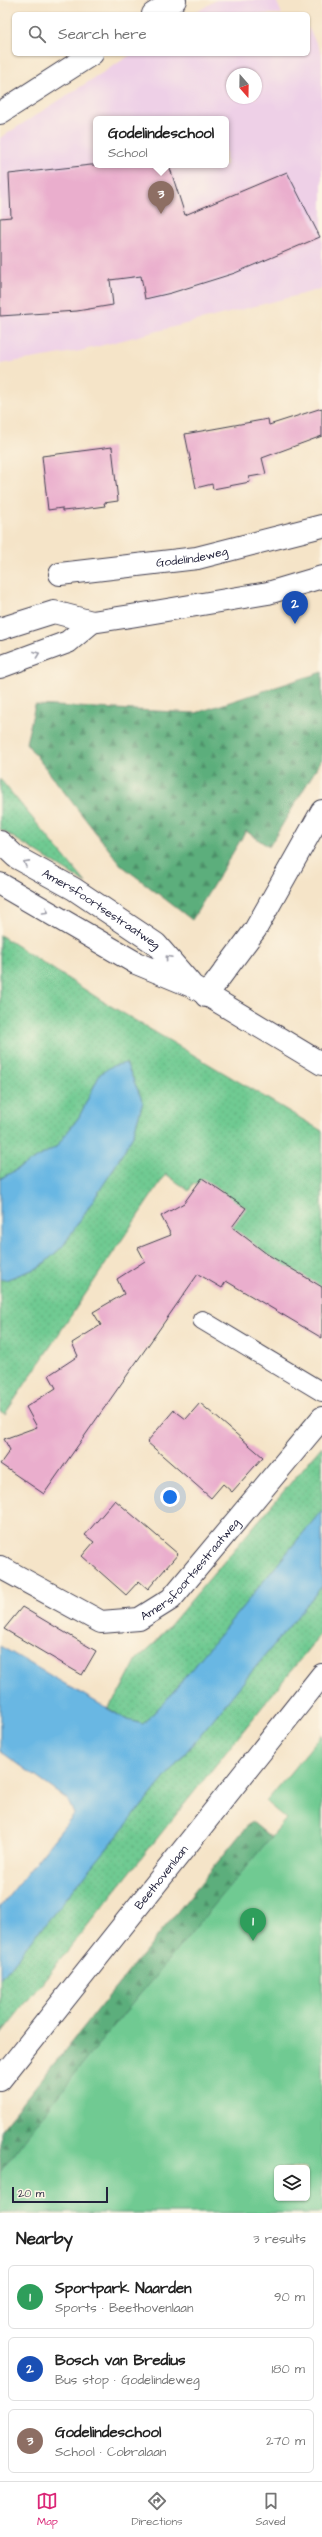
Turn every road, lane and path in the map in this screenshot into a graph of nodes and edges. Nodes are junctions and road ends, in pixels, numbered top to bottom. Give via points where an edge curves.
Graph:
1 (175, 0) edge
2 (156, 12) edge
3 (89, 56) edge
4 (0, 113) edge
5 (322, 526) edge
6 (60, 574) dead end
7 (322, 577) edge
8 (92, 622) junction
9 (0, 629) edge
10 (0, 667) edge
11 (322, 811) edge
12 (0, 842) edge
13 (0, 884) edge
14 (200, 991) junction
15 (322, 1064) edge
16 (202, 1320) dead end
17 (322, 1392) edge
18 (322, 1418) edge
19 (0, 1567) edge
20 (322, 1675) edge
21 (0, 2080) edge

1 - 2 street
3 - 4 street
5 - 6 street, Godelindeweg via 197,558
7 - 8 street via 268,593
8 - 9 street via 54,612
10 -> 8 street via 68,642
11 - 14 street via 255,930
14 -> 12 street, Amersfoortsestraatweg via 156,944 74,889 16,857
13 -> 14 street, Amersfoortsestraatweg via 136,963
14 - 15 street, Amersfoortsestraatweg
16 - 17 lane
18 - 19 street, Amersfoortsestraatweg via 170,1599 139,1619 101,1622
20 - 21 street, Beethovenlaan

